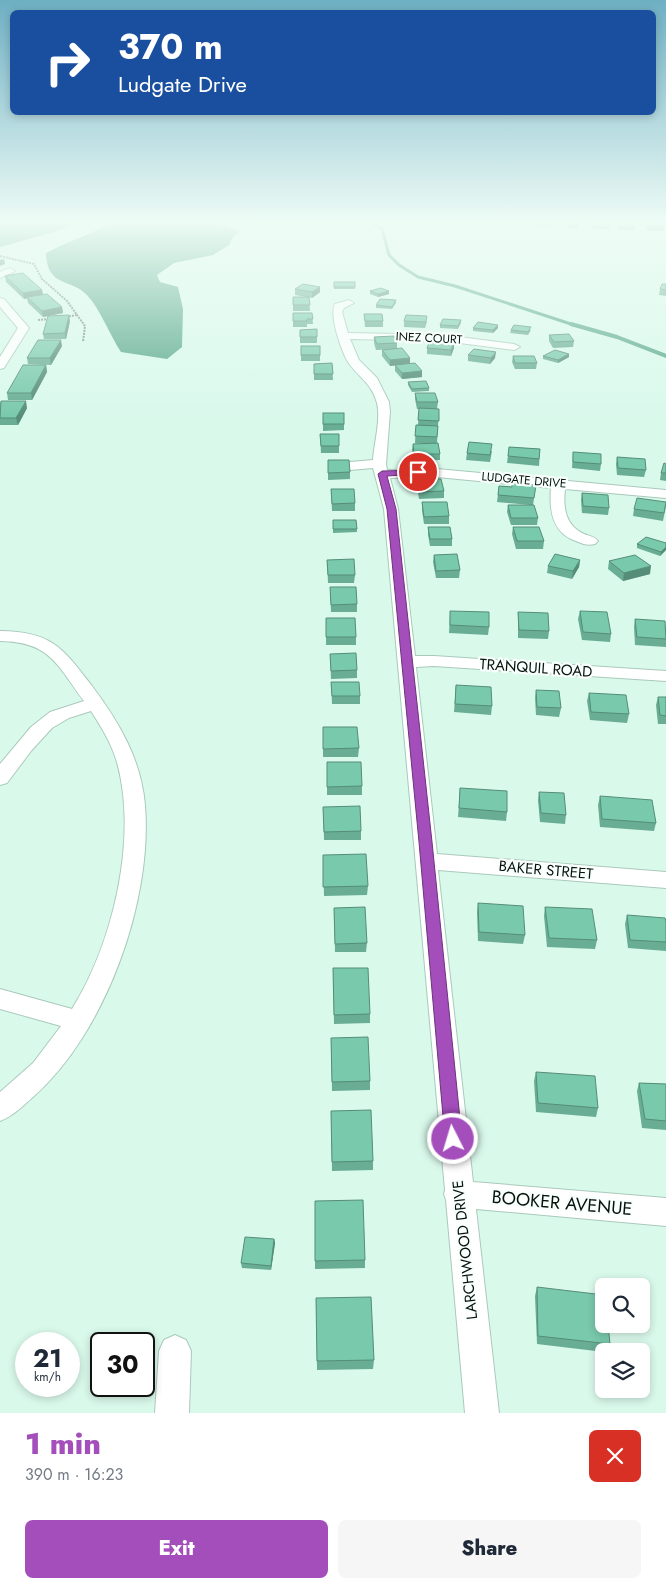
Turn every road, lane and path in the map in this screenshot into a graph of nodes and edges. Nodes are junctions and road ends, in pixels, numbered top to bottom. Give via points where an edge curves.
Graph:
1 (49, 286) edge
2 (0, 301) edge
3 (348, 302) dead end
4 (77, 316) junction
5 (61, 317) edge
6 (54, 318) edge
7 (38, 320) dead end
8 (344, 336) junction
9 (83, 342) dead end
10 (514, 347) dead end
11 (0, 366) edge
12 (350, 466) edge
13 (381, 469) junction
14 (558, 483) junction
15 (666, 494) edge
16 (590, 541) dead end
17 (0, 636) edge
18 (406, 662) junction
19 (666, 676) edge
20 (96, 704) junction
21 (0, 778) edge
22 (427, 861) junction
23 (666, 880) edge
24 (0, 999) edge
25 (80, 1020) junction
26 (0, 1109) edge
27 (458, 1194) junction
28 (666, 1212) edge
29 (175, 1351) dead end
30 (172, 1413) edge
31 (482, 1413) edge

1 - 4 path via 62,295
2 - 11 street via 24,328
3 - 8 street, LARCHWOOD DRIVE via 340,306 338,312
4 - 5 path
4 - 9 path via 85,326
6 - 7 path
8 - 10 street, INEZ COURT via 444,338
8 - 13 street, LARCHWOOD DRIVE via 354,362 373,381 384,402
12 - 13 street
13 - 14 street, LUDGATE DRIVE
13 - 18 street, LARCHWOOD DRIVE via 391,509
14 - 15 street, LUDGATE DRIVE
14 - 16 street via 557,507 563,528
17 - 20 street via 46,643 56,650
18 - 19 street, TRANQUIL ROAD via 434,661
18 - 22 street, LARCHWOOD DRIVE
20 - 21 street via 50,720
20 - 25 street via 106,718 127,766 133,790 134,846 120,926 104,973
22 - 23 street, BAKER STREET
22 - 27 street, LARCHWOOD DRIVE
24 - 25 street
25 - 26 street via 42,1071
27 - 28 street, BOOKER AVENUE
27 - 31 street, LARCHWOOD DRIVE
29 - 30 street

